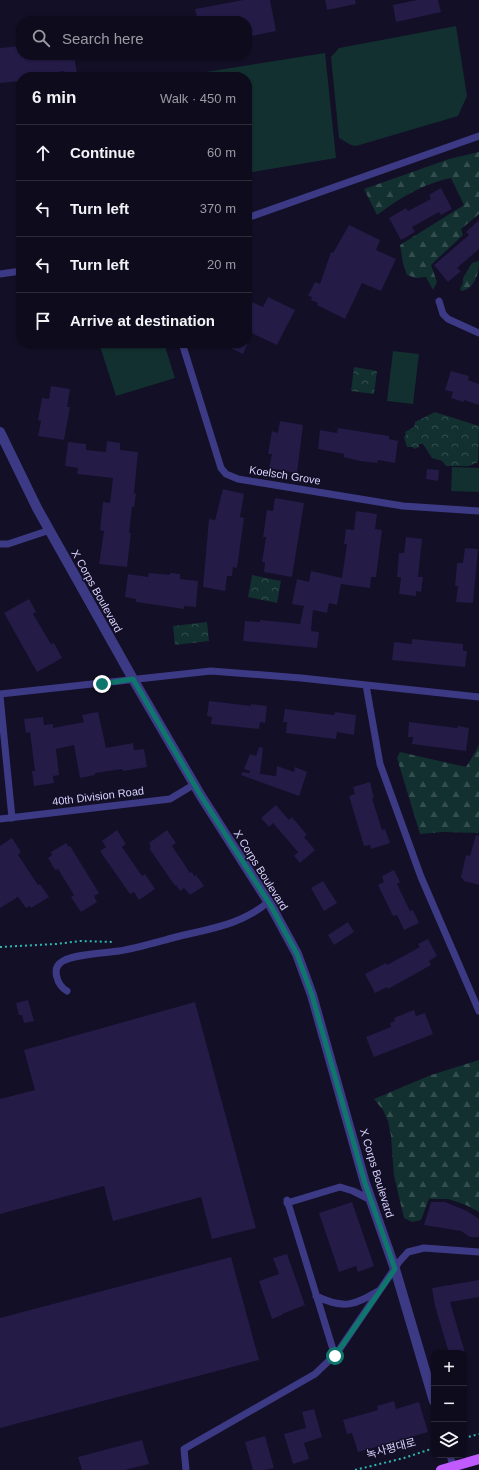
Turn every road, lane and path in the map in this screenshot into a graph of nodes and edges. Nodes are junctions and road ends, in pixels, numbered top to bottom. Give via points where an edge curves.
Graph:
1 (479, 136) edge
2 (252, 216) edge
3 (16, 272) edge
4 (0, 274) edge
5 (439, 302) dead end
6 (479, 333) edge
7 (184, 348) edge
8 (0, 432) edge
9 (479, 511) edge
10 (50, 530) junction
11 (0, 544) edge
12 (133, 679) junction
13 (366, 685) junction
14 (0, 695) edge
15 (479, 697) edge
16 (195, 784) junction
17 (12, 818) junction
18 (0, 819) edge
19 (268, 902) junction
20 (0, 947) edge
21 (132, 948) junction
22 (67, 991) dead end
23 (479, 1011) edge
24 (371, 1200) junction
25 (479, 1252) edge
26 (395, 1269) junction
27 (382, 1288) junction
28 (316, 1296) junction
29 (335, 1356) junction
30 (431, 1391) edge
31 (479, 1434) edge
32 (467, 1437) edge
33 (431, 1449) edge
34 (451, 1458) edge
35 (479, 1459) edge
36 (454, 1468) edge
37 (186, 1470) edge
38 (355, 1470) edge
39 (441, 1470) edge

1 - 2 lane
3 - 4 lane
5 - 6 lane via 443,314 448,319
7 - 9 lane, Koelsch Grove via 221,468 226,474 238,479 404,506
8 - 10 street, X Corps Boulevard
10 - 11 lane via 8,544
10 - 12 street, X Corps Boulevard
12 - 13 lane via 211,671
12 - 14 lane
12 - 16 street, X Corps Boulevard
13 - 15 lane
13 - 23 lane via 380,764 421,877
14 - 17 lane
16 - 17 lane, 40th Division Road via 170,799
16 - 19 street, X Corps Boulevard
17 - 18 lane, 40th Division Road
19 - 21 lane via 252,915 236,921
19 - 24 street, X Corps Boulevard via 297,954 312,995
20 - 21 path via 112,941
21 - 22 lane via 62,962 57,968 58,981
24 - 26 street, X Corps Boulevard
24 - 28 lane via 340,1187 287,1202
25 - 26 lane via 424,1248 414,1250 408,1252
26 - 27 lane
26 - 30 street, X Corps Boulevard
27 - 28 lane via 369,1296 342,1305
27 - 29 lane
28 - 29 lane
29 - 37 lane via 315,1374 184,1449
31 - 32 path
33 - 38 path, 녹사평대로
34 - 36 lane
35 - 36 main road
36 - 39 main road

